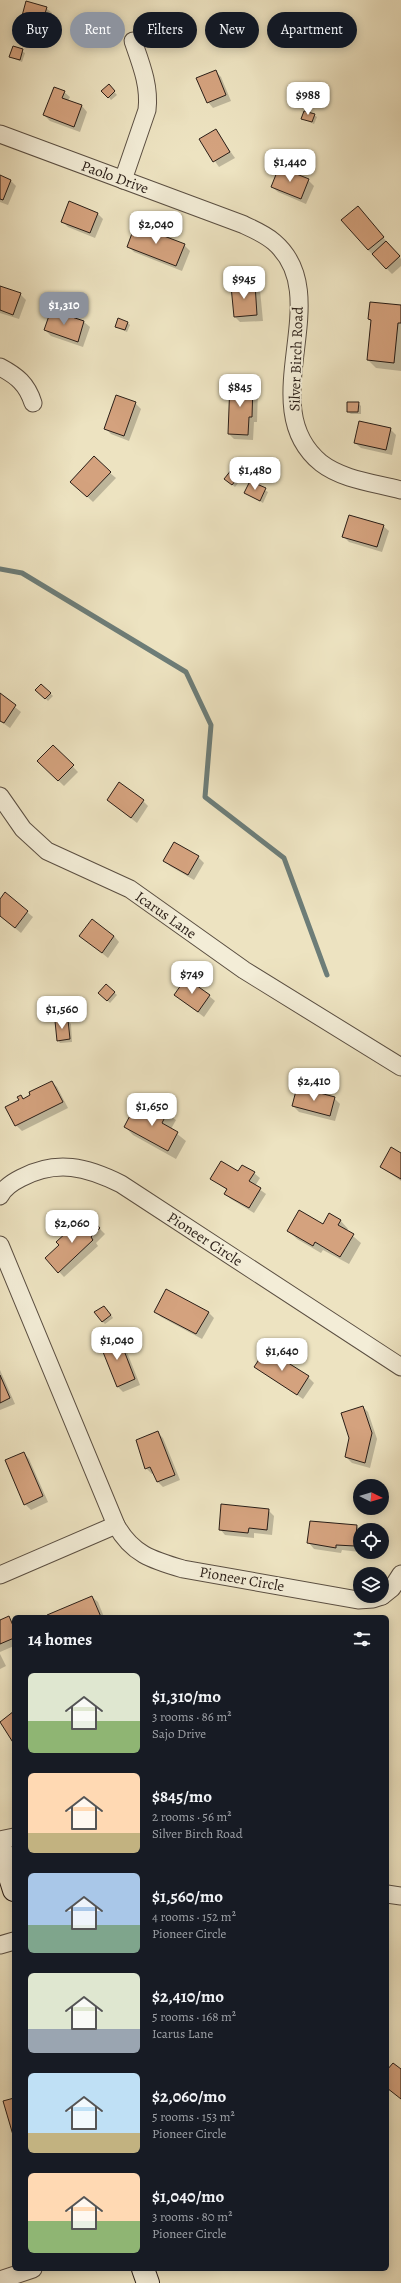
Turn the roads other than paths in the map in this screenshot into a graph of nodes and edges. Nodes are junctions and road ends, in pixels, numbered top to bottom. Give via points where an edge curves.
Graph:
1 (135, 48) edge
2 (0, 134) edge
3 (123, 180) junction
4 (288, 259) joint
5 (0, 367) edge
6 (33, 403) dead end
7 (401, 490) edge
8 (0, 796) edge
9 (401, 1067) edge
10 (0, 1196) edge
11 (0, 1245) edge
12 (401, 1368) edge
13 (116, 1525) junction
14 (401, 1574) edge
15 (0, 1575) edge
16 (389, 1590) edge
17 (353, 1599) edge
18 (12, 1837) edge
19 (0, 1840) edge
20 (0, 1846) edge
21 (12, 1884) edge
22 (389, 1894) edge
23 (401, 1896) edge
24 (12, 1942) edge
25 (0, 1945) edge
26 (26, 2271) edge
27 (144, 2271) edge
28 (0, 2280) edge
29 (148, 2283) edge

1 - 3 street via 147,86 148,98
2 - 3 street, Paolo Drive
3 - 4 street, Paolo Drive via 252,228 273,241
4 - 7 street, Silver Birch Road via 298,296 292,395 294,420 298,431 311,452 332,470
5 - 6 street via 23,381
8 - 9 street, Icarus Lane via 23,829 48,851 130,890 251,974
10 - 12 street, Pioneer Circle via 15,1181 48,1168 84,1168 101,1174 121,1184
11 - 13 street, Pioneer Circle
13 - 15 street
13 - 17 street, Pioneer Circle via 133,1548 160,1563
14 - 16 street, Pioneer Circle
18 - 19 street
20 - 21 main road
22 - 23 street
24 - 25 street
26 - 28 street
27 - 29 main road

